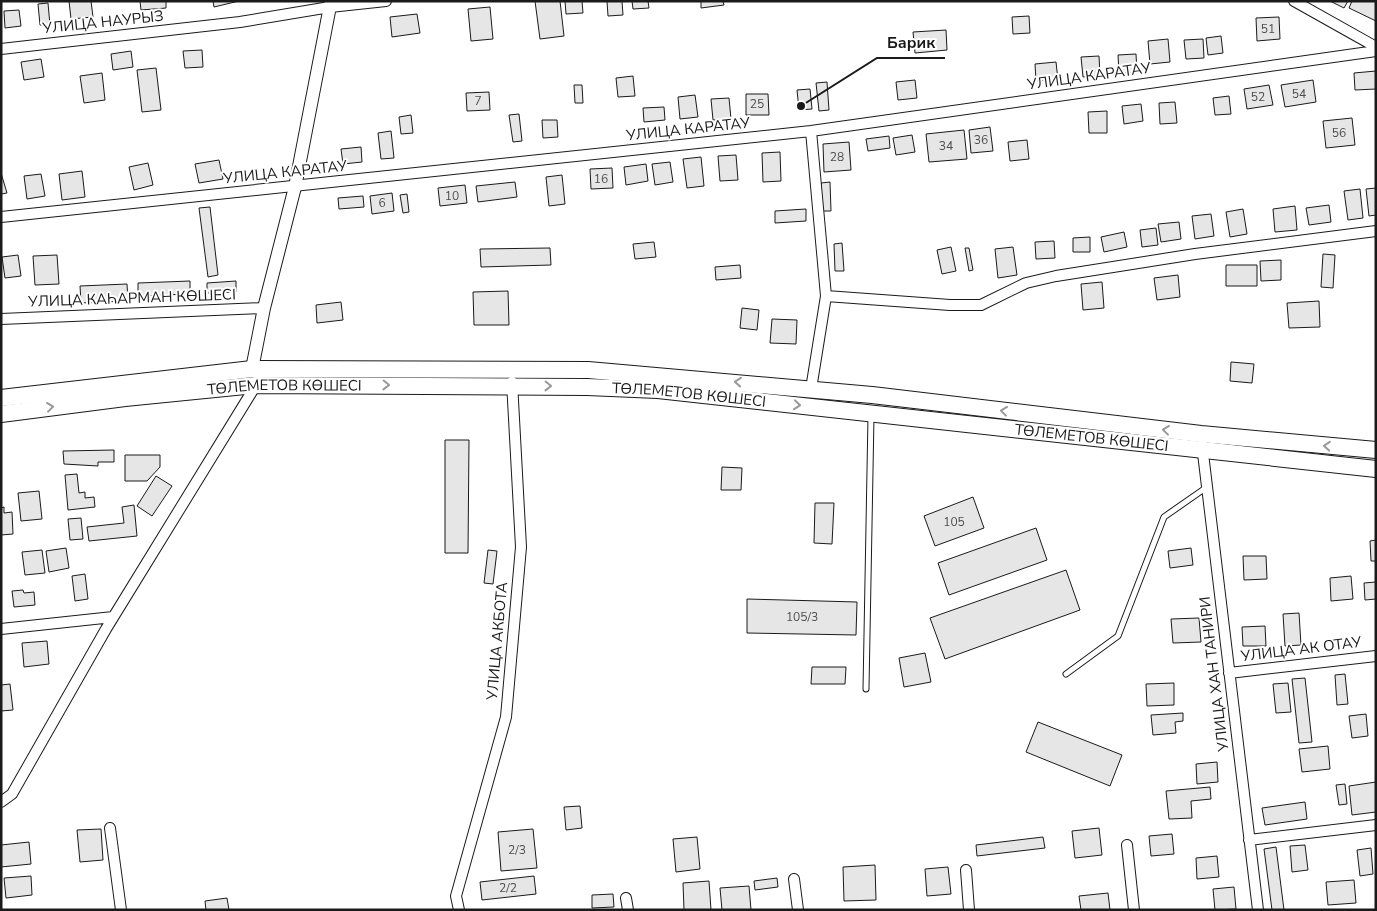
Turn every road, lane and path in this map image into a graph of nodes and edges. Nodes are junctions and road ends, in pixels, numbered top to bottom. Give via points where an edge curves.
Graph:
1 (386, 1) edge
2 (1294, 1) edge
3 (330, 4) edge
4 (1, 49) edge
5 (1376, 49) edge
6 (811, 131) junction
7 (295, 187) junction
8 (1, 217) edge
9 (1376, 231) edge
10 (826, 296) junction
11 (264, 308) junction
12 (1, 319) edge
13 (511, 369) junction
14 (254, 377) junction
15 (512, 386) junction
16 (811, 389) junction
17 (1, 398) edge
18 (871, 413) junction
19 (1, 414) edge
20 (1201, 434) junction
21 (1376, 450) edge
22 (1203, 452) junction
23 (1376, 469) edge
24 (1207, 486) junction
25 (113, 617) junction
26 (1, 629) edge
27 (1376, 656) edge
28 (1229, 672) junction
29 (1066, 674) dead end
30 (866, 689) dead end
31 (1, 802) edge
32 (1376, 825) edge
33 (110, 828) dead end
34 (1249, 840) junction
35 (1126, 845) dead end
36 (966, 870) dead end
37 (794, 879) dead end
38 (626, 898) dead end
39 (121, 910) edge
40 (459, 910) edge
41 (628, 910) edge
42 (798, 910) edge
43 (969, 910) edge
44 (1134, 910) edge
45 (1258, 910) edge

1 - 3 street, УЛИЦА НАУРЫЗ
2 - 5 street
3 - 4 street, УЛИЦА НАУРЫЗ via 240,22
3 - 7 street
5 - 6 street, УЛИЦА КАРАТАУ
6 - 7 street, УЛИЦА КАРАТАУ
6 - 10 street
7 - 8 street, УЛИЦА КАРАТАУ
7 - 11 street
9 - 10 street via 1056,276 1026,283 981,305
10 - 16 street
11 - 12 street, УЛИЦА КАҺАРМАН КӨШЕСІ
11 - 14 street
13 - 14 main road, ТӨЛЕМЕТОВ КӨШЕСІ
13 - 15 street, УЛИЦА АКБОТА
16 -> 13 main road, ТӨЛЕМЕТОВ КӨШЕСІ via 649,374
14 -> 15 main road, ТӨЛЕМЕТОВ КӨШЕСІ
14 - 17 main road, ТӨЛЕМЕТОВ КӨШЕСІ via 122,382
19 -> 14 main road, ТӨЛЕМЕТОВ КӨШЕСІ
14 - 25 street
15 -> 18 main road, ТӨЛЕМЕТОВ КӨШЕСІ via 658,390
15 - 40 street, УЛИЦА АКБОТА via 521,547 506,717 456,896
20 -> 16 main road, ТӨЛЕМЕТОВ КӨШЕСІ
18 - 22 main road, ТӨЛЕМЕТОВ КӨШЕСІ
18 - 30 lane
21 -> 20 main road, ТӨЛЕМЕТОВ КӨШЕСІ
20 - 22 street, УЛИЦА ХАН ТАНИРИ
22 - 23 main road, ТӨЛЕМЕТОВ КӨШЕСІ
22 - 24 street, УЛИЦА ХАН ТАНИРИ
24 - 28 street, УЛИЦА ХАН ТАНИРИ
24 - 29 lane via 1164,518 1118,636
25 - 26 street
25 - 31 street via 12,794
27 - 28 street, УЛИЦА АК ОТАУ
28 - 34 street, УЛИЦА ХАН ТАНИРИ
32 - 34 street
33 - 39 street
34 - 45 street, УЛИЦА ХАН ТАНИРИ
35 - 44 street
36 - 43 street
37 - 42 street
38 - 41 street

